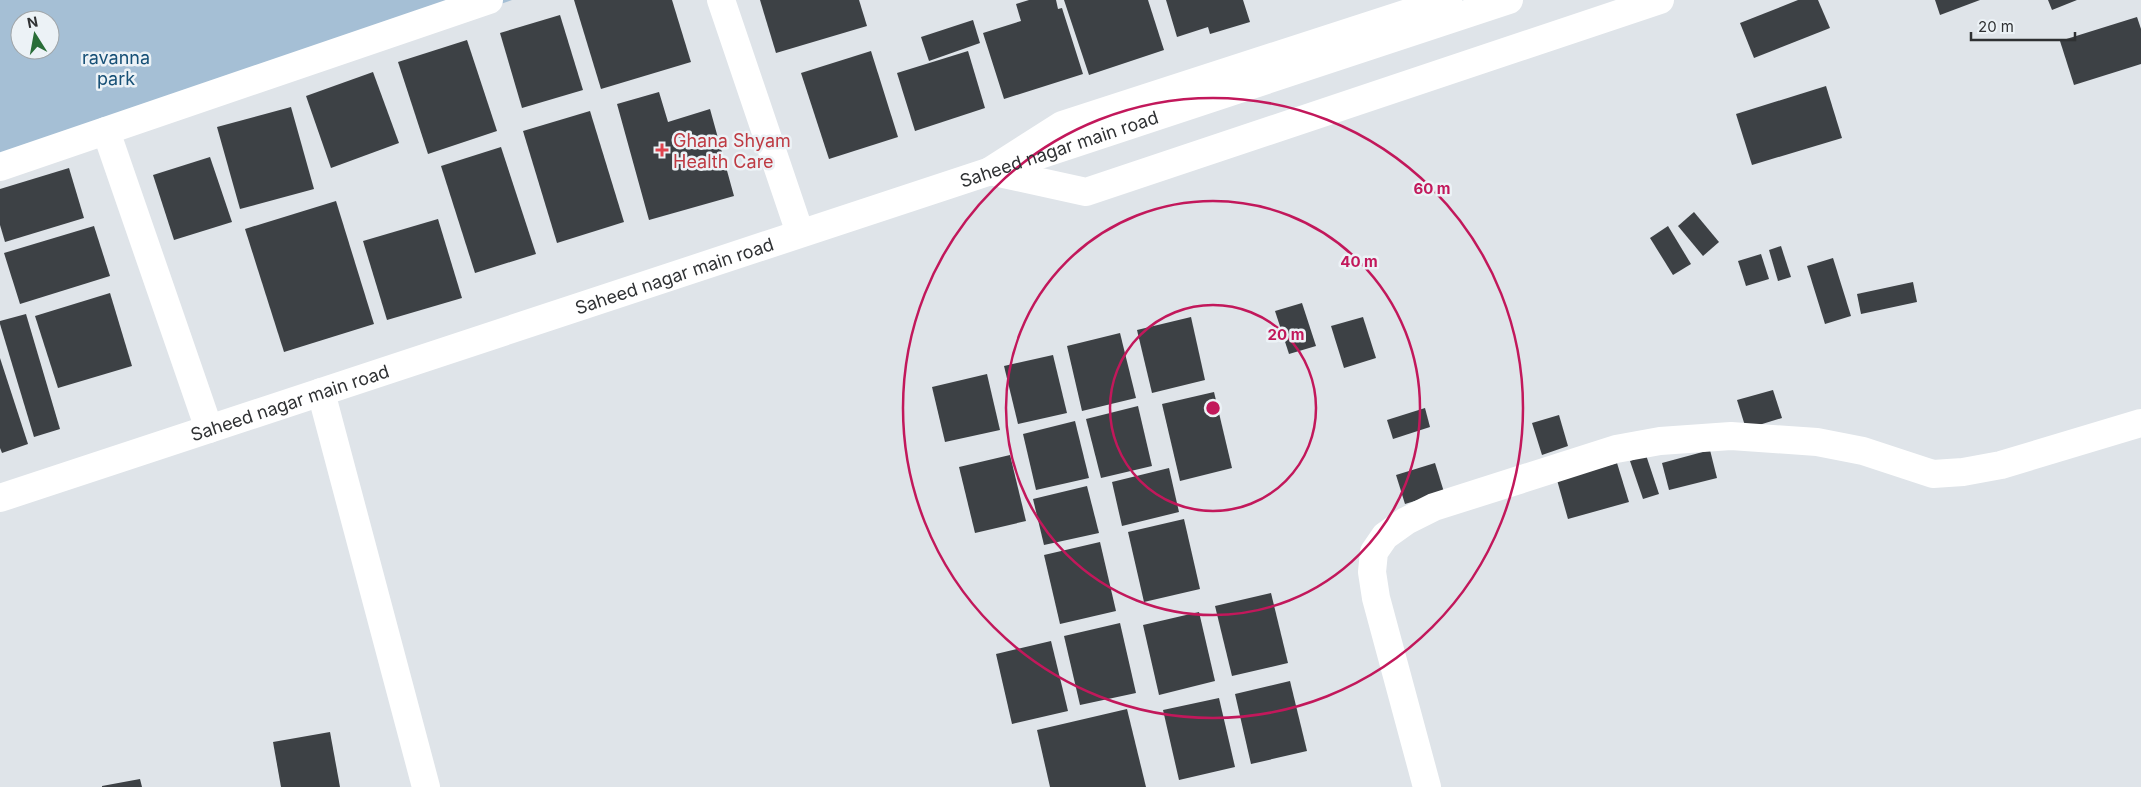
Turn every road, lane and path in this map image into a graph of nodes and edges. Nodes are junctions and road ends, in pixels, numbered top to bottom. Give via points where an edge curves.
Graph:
1 (490, 0) edge
2 (721, 0) edge
3 (1448, 0) edge
4 (1509, 0) edge
5 (1660, 0) edge
6 (106, 131) junction
7 (0, 167) edge
8 (990, 171) junction
9 (800, 233) junction
10 (320, 392) junction
11 (2141, 423) edge
12 (209, 429) junction
13 (0, 498) edge
14 (426, 787) edge
15 (1427, 787) edge

1 - 6 street
2 - 9 street
3 - 8 street via 1062,125
4 - 8 street, Saheed nagar main road
5 - 8 street via 1086,192
6 - 7 street
6 - 12 street
8 - 9 street, Saheed nagar main road
9 - 10 street, Saheed nagar main road
10 - 12 street, Saheed nagar main road
10 - 14 street
11 - 15 street via 2001,465 1933,474 1863,451 1817,442 1731,436 1660,441 1616,449 1502,484 1434,507 1406,521 1385,536 1374,552 1372,572 1376,598
12 - 13 street, Saheed nagar main road

